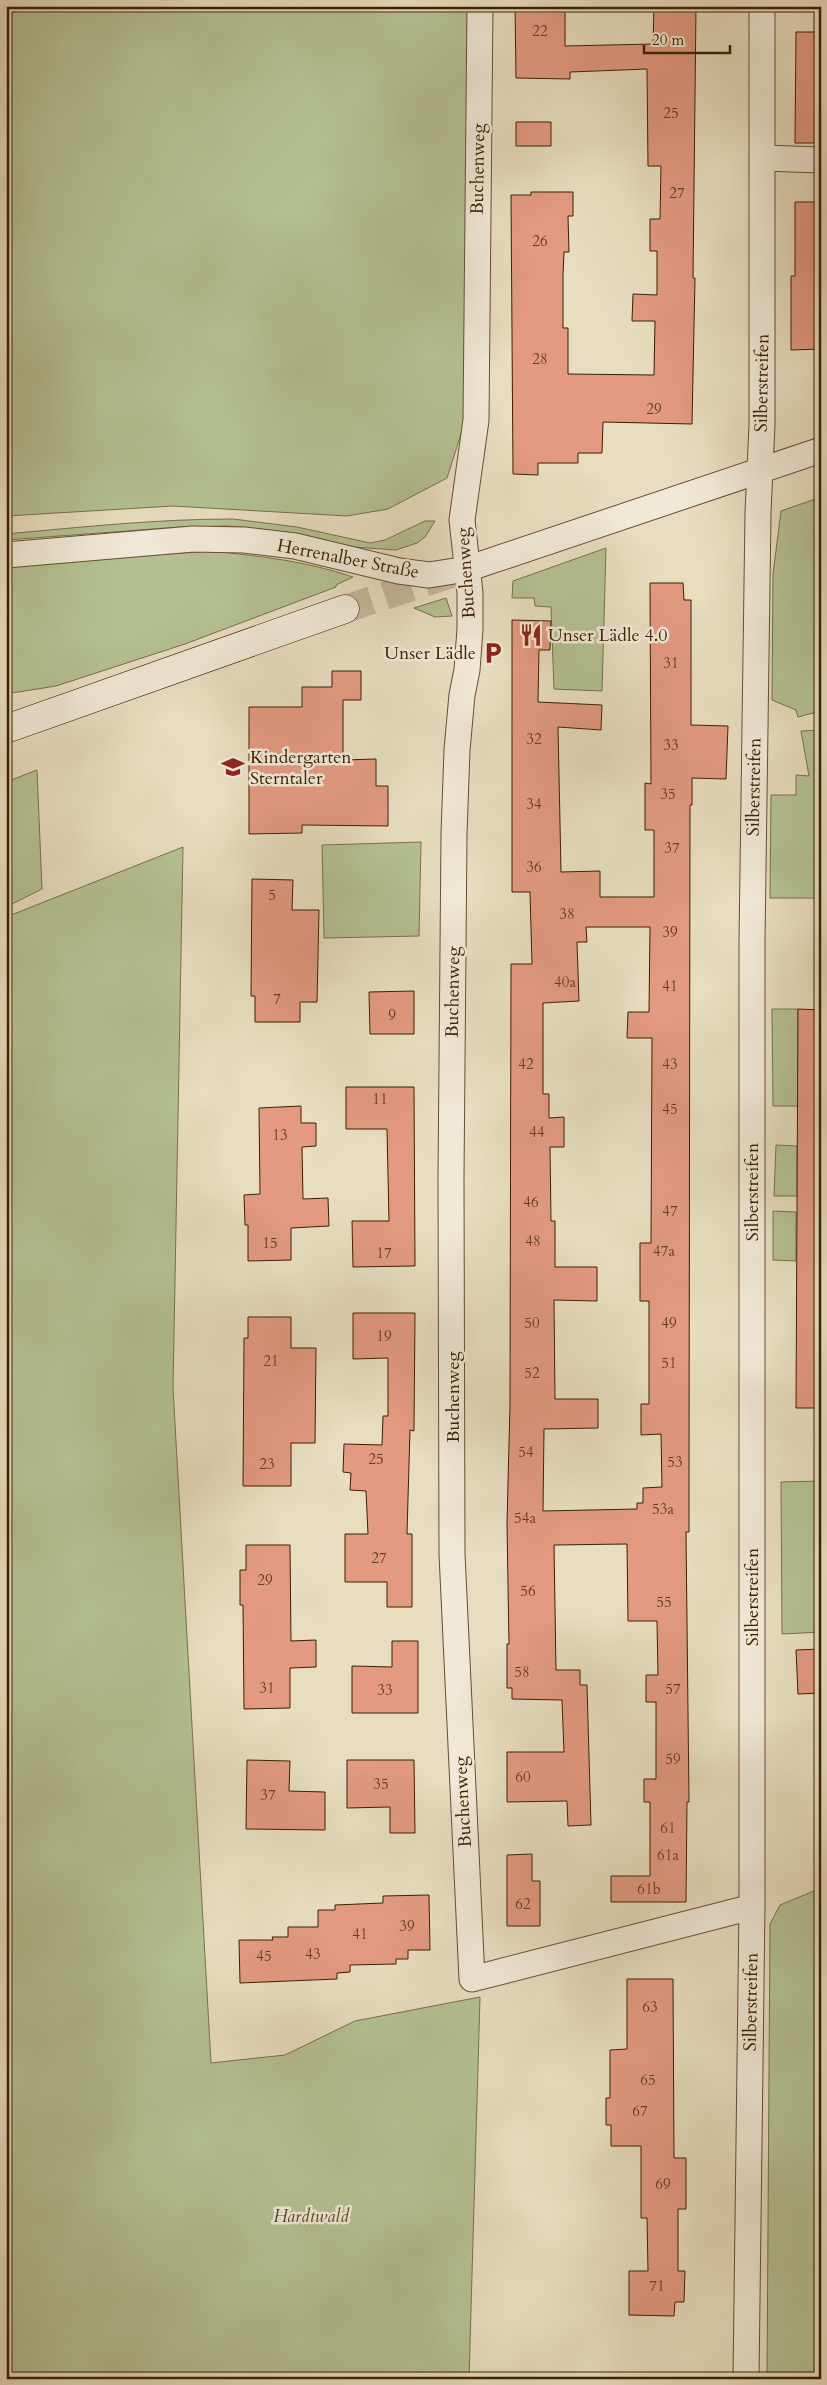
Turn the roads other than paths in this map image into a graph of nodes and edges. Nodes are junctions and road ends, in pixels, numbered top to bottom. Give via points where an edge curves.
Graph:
1 (480, 6) edge
2 (762, 6) edge
3 (762, 158) junction
4 (821, 160) edge
5 (821, 450) edge
6 (761, 470) junction
7 (6, 554) edge
8 (467, 569) junction
9 (345, 609) tunnel mouth
10 (6, 729) edge
11 (752, 1906) junction
12 (746, 2379) edge

1 - 8 street, Buchenweg via 476,420 462,520
2 - 3 street, Silberstreifen
3 - 4 street
3 - 6 street, Silberstreifen
5 - 6 street, Herrenalber Straße
6 - 8 street, Herrenalber Straße
6 - 11 street, Silberstreifen via 752,941
7 - 8 street, Herrenalber Straße via 193,539 244,540 295,546 399,571 430,575
8 - 11 street, Buchenweg via 470,629 457,750 454,834 452,1554 472,1979
9 - 10 main road
11 - 12 street, Silberstreifen

